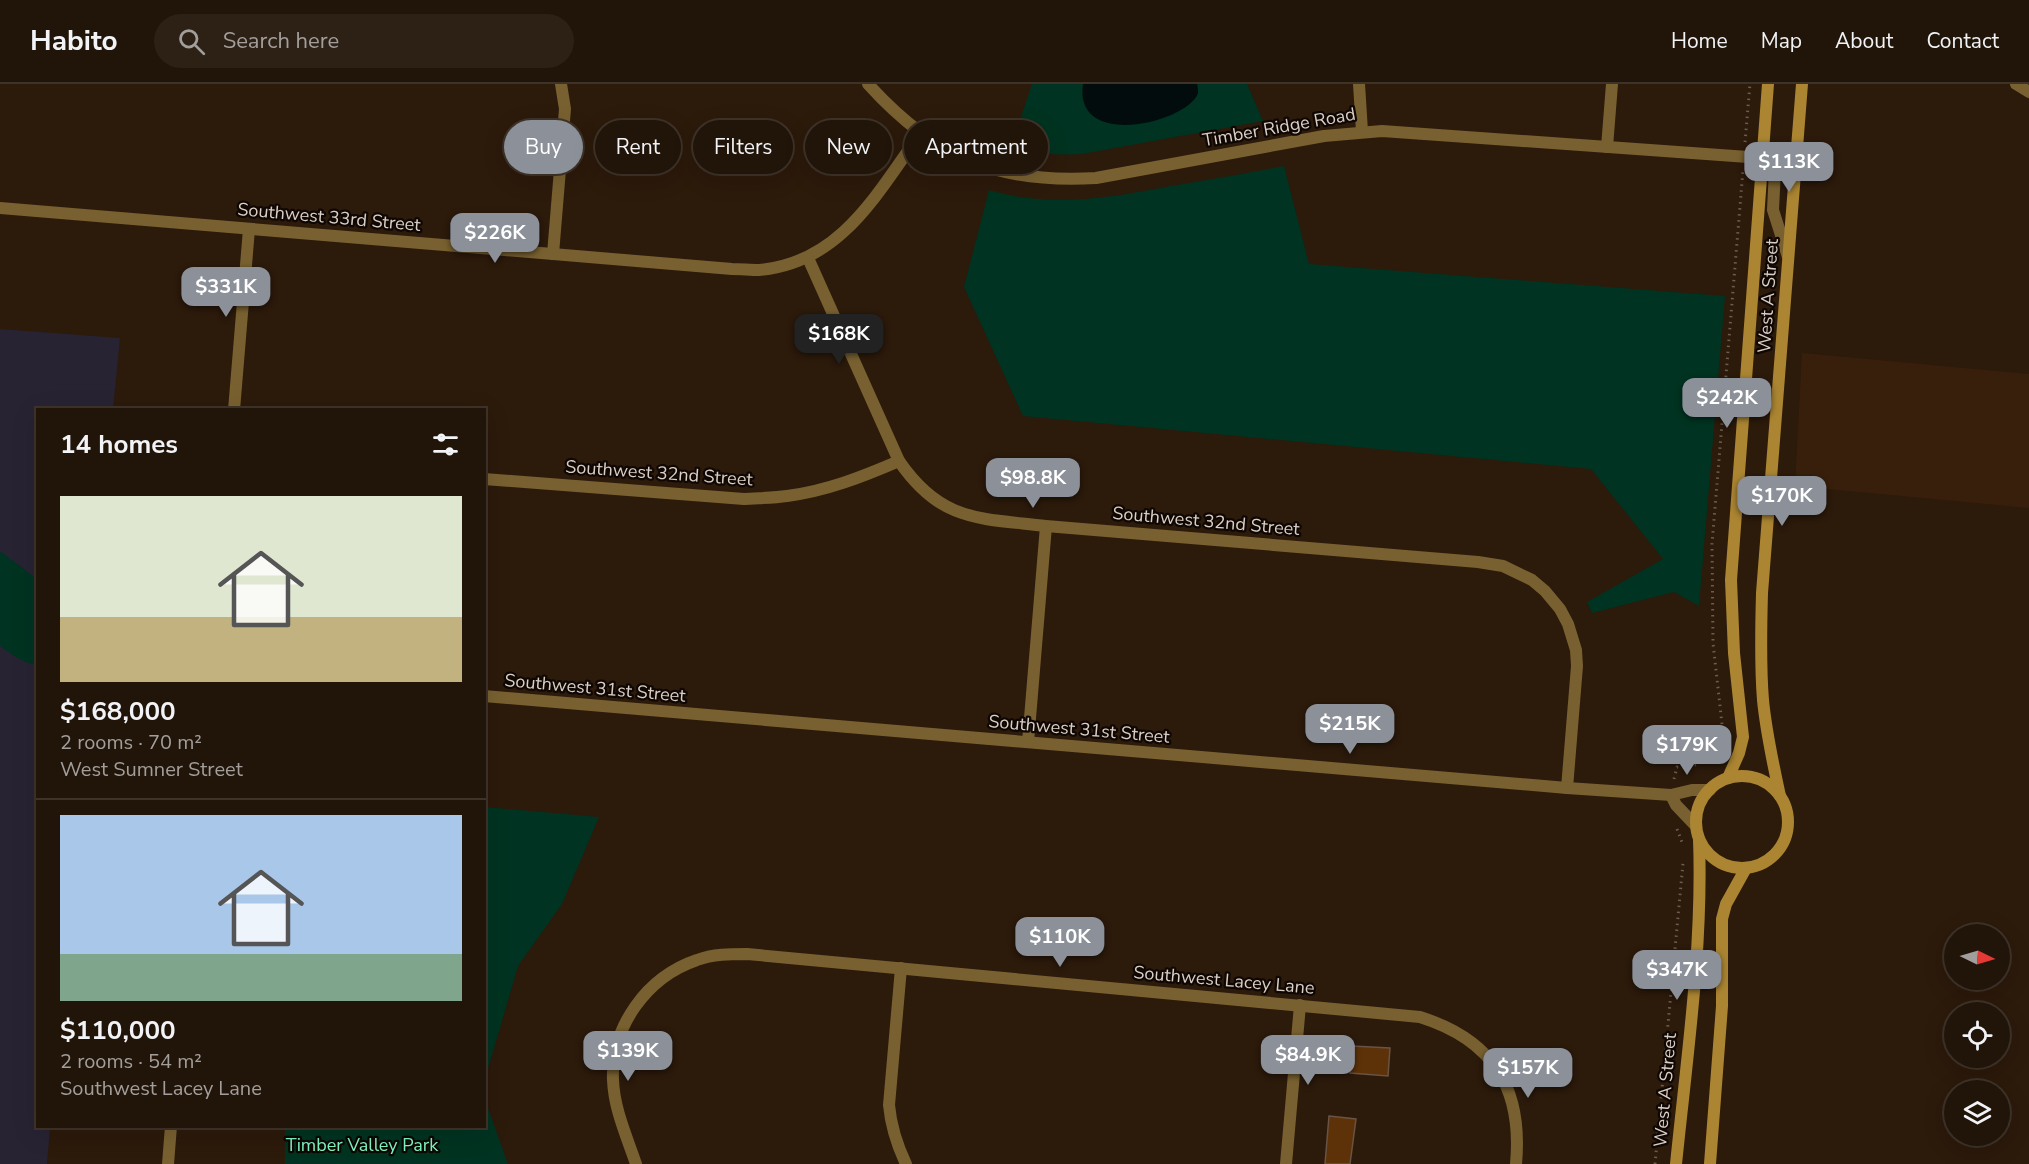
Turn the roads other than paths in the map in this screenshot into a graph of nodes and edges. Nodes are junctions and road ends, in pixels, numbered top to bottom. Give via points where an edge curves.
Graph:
1 (561, 84) edge
2 (868, 84) edge
3 (1359, 84) edge
4 (1612, 84) edge
5 (1768, 84) edge
6 (1802, 84) edge
7 (2016, 84) edge
8 (2029, 92) edge
9 (904, 120) edge
10 (1362, 131) junction
11 (1606, 147) junction
12 (904, 156) edge
13 (1762, 158) junction
14 (1011, 174) edge
15 (0, 208) edge
16 (249, 228) junction
17 (553, 254) junction
18 (807, 258) junction
19 (1789, 258) junction
20 (234, 408) edge
21 (899, 461) junction
22 (486, 479) edge
23 (1046, 526) junction
24 (486, 696) edge
25 (1028, 742) junction
26 (1728, 778) junction
27 (1567, 788) junction
28 (1710, 790) junction
29 (1671, 795) junction
30 (1780, 796) junction
31 (1696, 826) junction
32 (1700, 839) junction
33 (1746, 868) junction
34 (901, 968) junction
35 (1300, 1005) junction
36 (171, 1128) edge
37 (168, 1164) edge
38 (636, 1164) edge
39 (906, 1164) edge
40 (1286, 1164) edge
41 (1516, 1164) edge
42 (1677, 1164) edge
43 (1710, 1164) edge

1 - 17 street via 565,109
2 - 9 street, Timber Ridge Road
3 - 10 street
4 - 11 street
5 - 13 main road, West A Street
6 - 19 main road, West A Street
7 - 8 street
10 - 11 street, Timber Ridge Road
10 - 14 street, Timber Ridge Road via 1096,178 1064,180
11 - 13 street, Timber Ridge Road
12 - 18 street, Southwest 33rd Street via 855,223
13 - 19 street via 1775,169 1773,210
13 - 26 main road, West A Street via 1731,580 1743,737
15 - 16 street, Southwest 33rd Street
16 - 17 street, Southwest 33rd Street
16 - 20 street
17 - 18 street, Southwest 33rd Street via 759,270
18 - 21 street
19 - 30 main road, West A Street via 1760,638 1769,743
21 - 22 street, Southwest 32nd Street via 818,490 744,499
21 - 23 street, Southwest 32nd Street via 926,493 961,514
23 - 25 street
23 - 27 street, Southwest 32nd Street via 1478,562 1503,566 1525,576 1560,609 1576,650
24 - 25 street, Southwest 31st Street
25 - 27 street, Southwest 31st Street
26 - 28 main road
26 - 30 main road via 1757,779
27 - 29 street, Southwest 31st Street
28 - 29 street, Southwest 31st Street
28 - 31 main road via 1702,800
29 - 31 street
30 - 33 main road via 1787,810 1784,842 1775,855
31 - 32 main road
32 - 33 main road via 1718,861
32 - 42 main road, West A Street via 1698,942
33 - 43 main road via 1722,919 1722,1006
34 - 35 street, Southwest Lacey Lane
34 - 38 street, Southwest Lacey Lane via 723,954 698,959 656,983 625,1023 614,1064 616,1104
34 - 39 street via 889,1105 890,1121
35 - 40 street
35 - 41 street, Southwest Lacey Lane via 1420,1017 1465,1036 1484,1052 1513,1102
36 - 37 street

